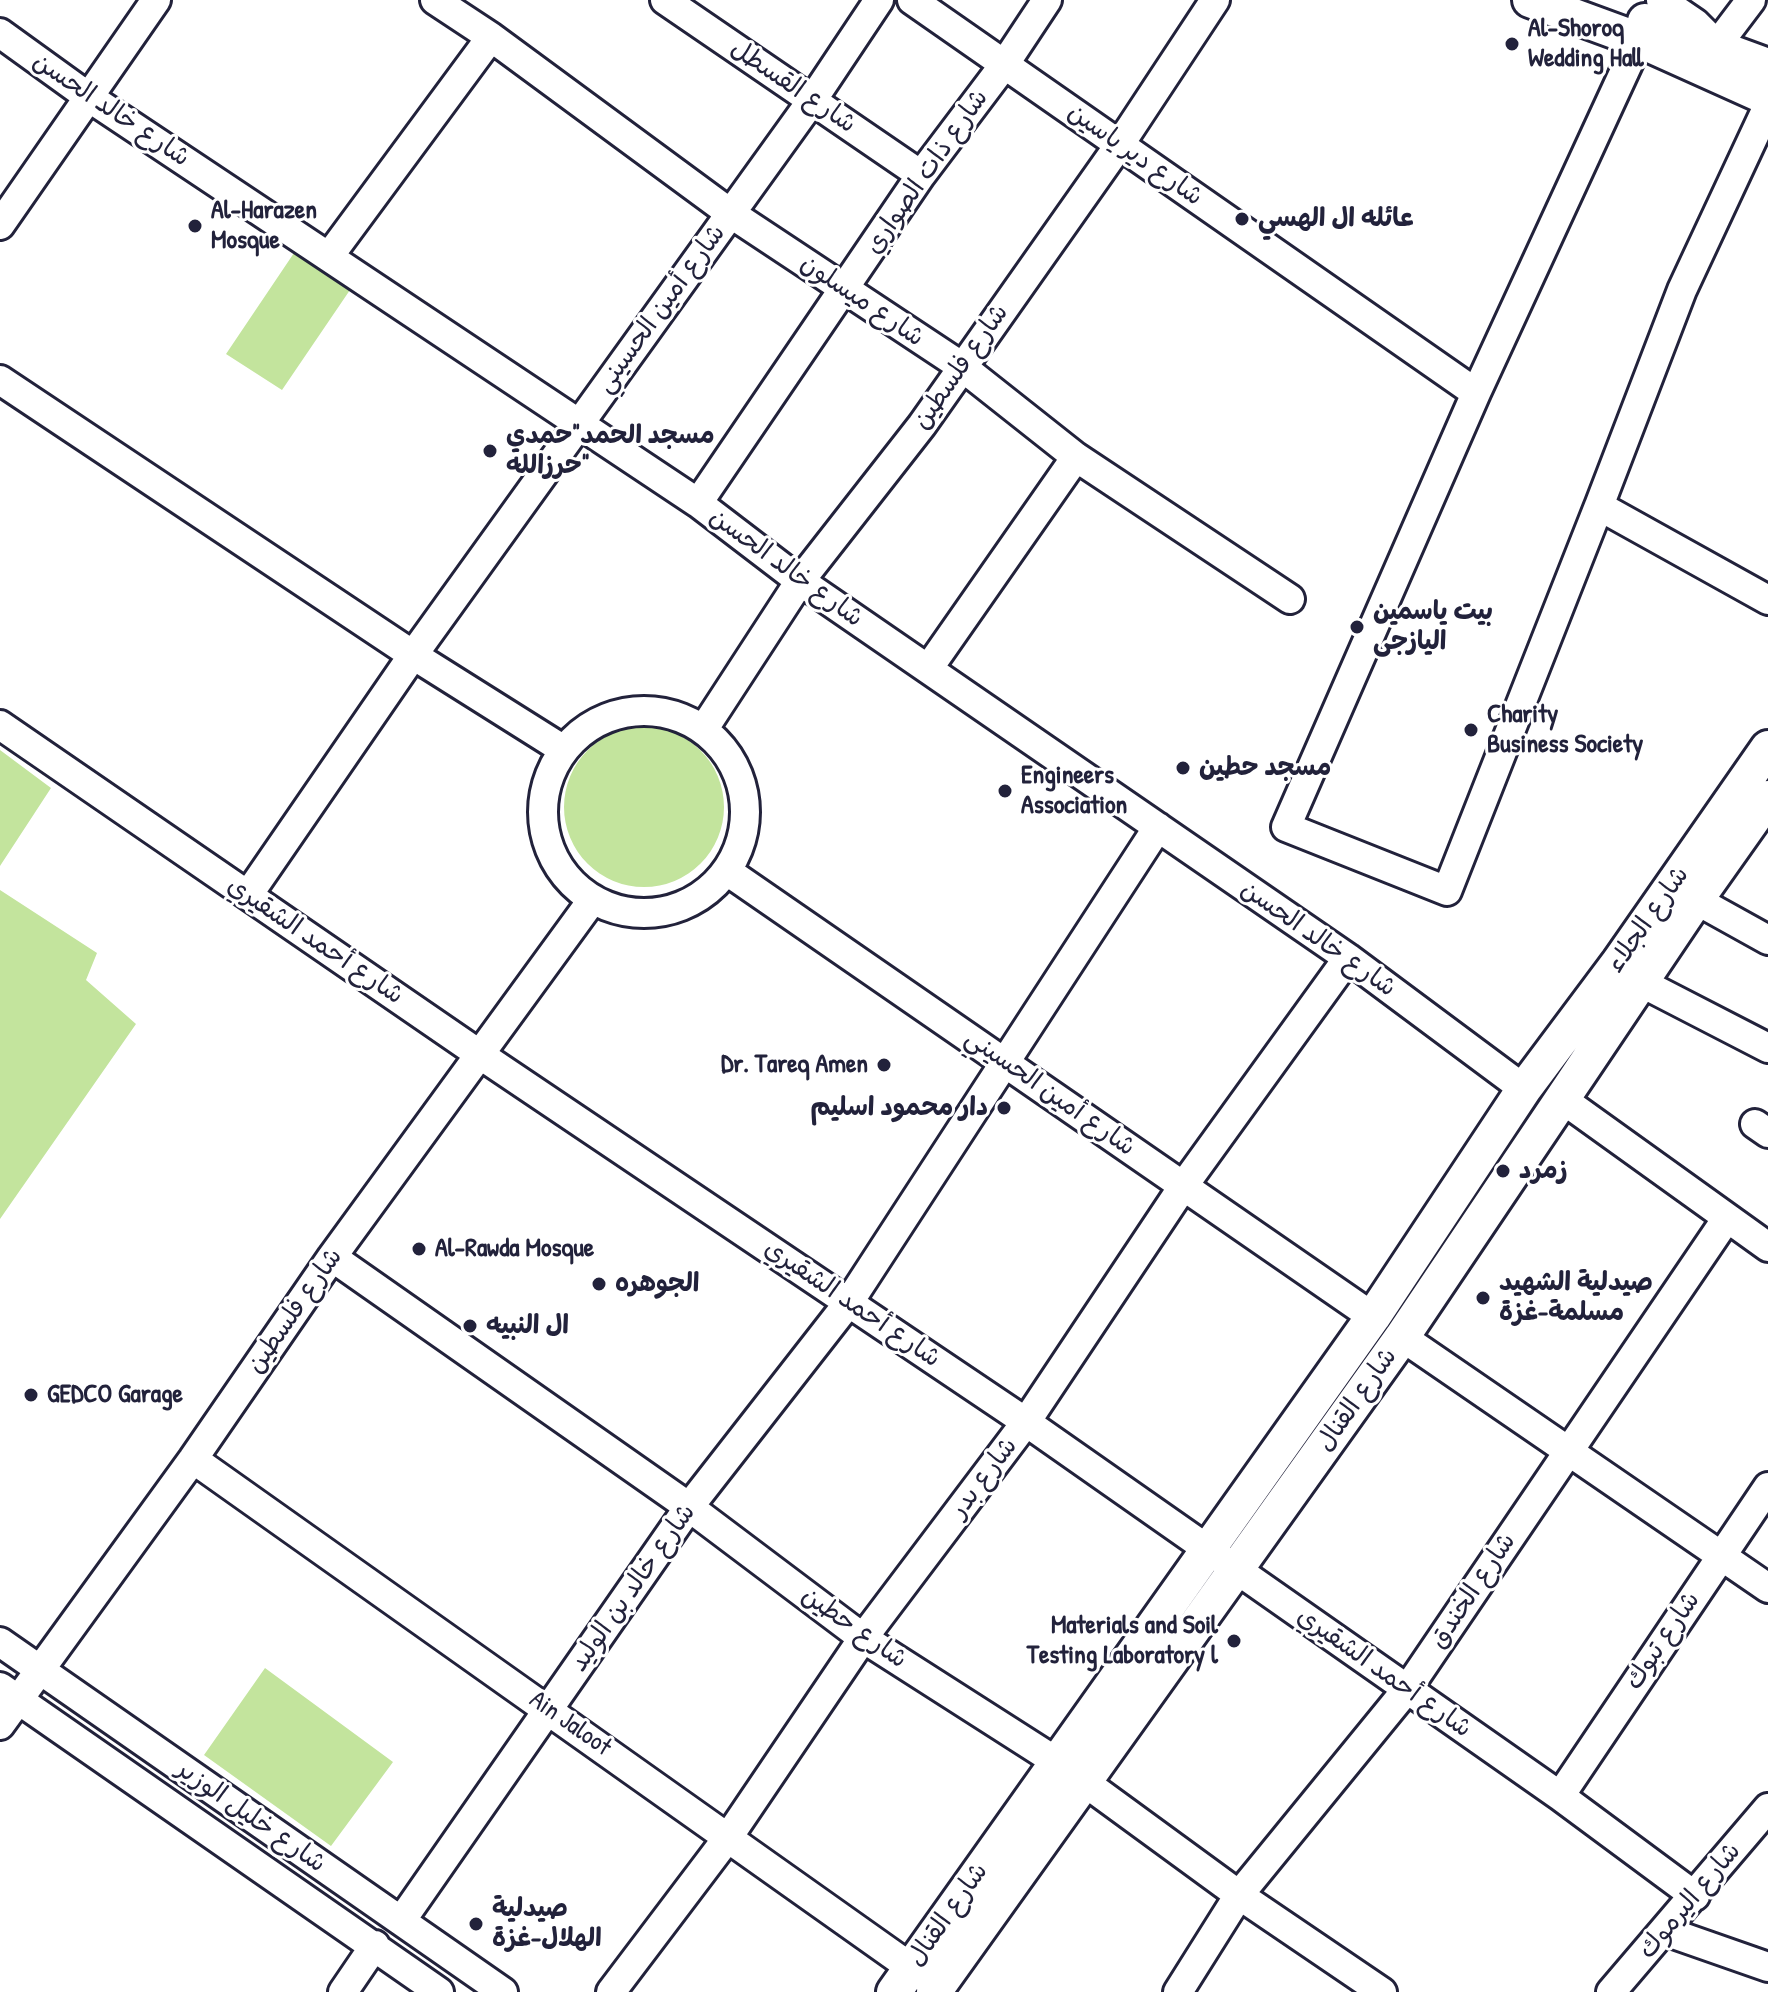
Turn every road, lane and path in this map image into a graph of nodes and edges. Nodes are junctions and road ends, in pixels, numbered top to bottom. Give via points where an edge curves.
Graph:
1 (156, 0) edge
2 (435, 0) edge
3 (665, 0) edge
4 (879, 0) edge
5 (912, 0) edge
6 (1047, 0) edge
7 (1215, 0) edge
8 (1530, 0) edge
9 (1591, 0) edge
10 (1661, 0) edge
11 (1751, 0) edge
12 (0, 33) edge
13 (491, 37) junction
14 (1639, 40) junction
15 (1717, 45) junction
16 (1004, 65) junction
17 (1768, 66) edge
18 (90, 98) junction
19 (1768, 98) edge
20 (813, 99) junction
21 (1768, 106) edge
22 (1120, 144) junction
23 (921, 175) junction
24 (730, 213) junction
25 (0, 225) edge
26 (330, 255) junction
27 (844, 290) junction
28 (961, 366) junction
29 (0, 380) edge
30 (1476, 393) junction
31 (578, 422) junction
32 (1076, 457) junction
33 (698, 503) junction
34 (1599, 506) junction
35 (800, 581) junction
36 (1290, 599) dead end
37 (1768, 600) edge
38 (413, 655) junction
39 (928, 669) junction
40 (0, 725) edge
41 (703, 730) junction
42 (1768, 748) edge
43 (564, 750) junction
44 (1768, 798) edge
45 (1158, 827) junction
46 (727, 871) junction
47 (248, 895) junction
48 (593, 899) junction
49 (1696, 900) junction
50 (1768, 940) edge
51 (1348, 958) junction
52 (1642, 983) junction
53 (1768, 1048) edge
54 (479, 1054) junction
55 (1005, 1062) junction
56 (1524, 1089) junction
57 (1562, 1099) junction
58 (1184, 1185) junction
59 (1727, 1218) junction
60 (1768, 1247) edge
61 (332, 1257) junction
62 (849, 1302) junction
63 (1373, 1317) junction
64 (1402, 1337) junction
65 (1026, 1422) junction
66 (1567, 1449) junction
67 (193, 1459) junction
68 (1768, 1487) edge
69 (689, 1507) junction
70 (1208, 1548) junction
71 (1720, 1555) junction
72 (1236, 1570) junction
73 (1768, 1588) edge
74 (863, 1638) junction
75 (0, 1642) edge
76 (39, 1669) junction
77 (1408, 1688) junction
78 (9, 1693) edge
79 (549, 1709) junction
80 (0, 1725) edge
81 (1070, 1772) junction
82 (1560, 1796) junction
83 (1768, 1808) edge
84 (729, 1836) junction
85 (1239, 1895) junction
86 (1695, 1896) junction
87 (401, 1921) junction
88 (1665, 1931) junction
89 (375, 1945) junction
90 (1768, 1967) edge
91 (924, 1986) edge
92 (343, 1992) edge
93 (439, 1992) edge
94 (503, 1992) edge
95 (611, 1992) edge
96 (1178, 1992) edge
97 (1382, 1992) edge
98 (1611, 1992) edge

1 - 18 street
2 - 13 street, شارع ميسلون
3 - 20 street, شارع القسطل
4 - 20 street, شارع أمين الحسيني
5 - 16 street, شارع دير ياسين
6 - 16 street, شارع ذات الصواري
7 - 22 street, شارع فلسطين
8 - 14 main road
9 - 15 main road
10 - 15 street
11 - 15 street
12 - 18 street, شارع خالد الحسن
13 - 24 street, شارع ميسلون
13 - 26 street
14 - 19 main road
14 - 30 street
15 - 17 main road
16 - 22 street, شارع دير ياسين
16 - 23 street, شارع ذات الصواري
18 - 25 street
18 - 26 street, شارع خالد الحسن
20 - 23 street, شارع القسطل
20 - 24 street, شارع أمين الحسيني
21 - 34 street via 1682,290
22 - 28 street, شارع فلسطين
22 - 30 street, شارع دير ياسين
23 - 27 street, شارع ذات الصواري
24 - 27 street, شارع ميسلون
24 - 31 street, شارع أمين الحسيني
26 - 31 street, شارع خالد الحسن
27 - 28 street, شارع ميسلون
27 - 33 street, شارع ذات الصواري
28 - 32 street, شارع ميسلون
28 - 35 street, شارع فلسطين via 922,425
29 - 38 street
30 - 34 street via 1286,827 1447,891
31 - 33 street, شارع خالد الحسن
31 - 38 street, شارع أمين الحسيني
32 - 36 street, شارع ميسلون
32 - 39 street
33 - 35 street, شارع خالد الحسن
34 - 37 street
35 - 39 street, شارع خالد الحسن
35 - 41 street, شارع فلسطين
38 - 43 street
38 - 47 street, شارع أمين الحسيني
39 - 45 street, شارع خالد الحسن
40 - 47 street, شارع أحمد الشقيري
41 - 43 street via 664,713 626,712 591,725
41 - 46 street via 733,763 744,794 744,828
42 - 56 main road, شارع الجلاء
43 - 48 street via 544,796 544,830 564,874
44 - 49 main road, شارع القنال
45 - 51 street, شارع خالد الحسن
45 - 55 street, شارع خالد بن الوليد
46 - 48 street via 697,899 662,912 624,911
46 - 55 street, شارع أمين الحسيني
47 - 54 street, شارع أحمد الشقيري
48 - 54 street, شارع فلسطين
49 - 50 street
49 - 52 main road, شارع القنال
51 - 56 street, شارع خالد الحسن
51 - 58 street, شارع بدر
52 - 53 street
52 - 57 main road, شارع القنال
54 - 61 street, شارع فلسطين
54 - 62 street, شارع أحمد الشقيري
55 - 58 street, شارع أمين الحسيني
55 - 62 street, شارع خالد بن الوليد
56 - 63 main road, شارع القنال
57 - 59 street
57 - 64 main road, شارع القنال
58 - 63 street, شارع أمين الحسيني
58 - 65 street, شارع بدر
59 - 60 street
59 - 66 street, شارع الخندق
61 - 67 street, شارع فلسطين
61 - 69 street, شارع حطين
62 - 65 street, شارع أحمد الشقيري
62 - 69 street, شارع خالد بن الوليد
63 - 70 main road, شارع القنال
64 - 66 street
64 - 72 main road, شارع القنال
65 - 70 street, شارع أحمد الشقيري
65 - 74 street, شارع بدر
66 - 71 street
66 - 77 street, شارع الخندق
67 - 76 street, شارع فلسطين
67 - 79 street, Ain Jaloot
68 - 71 street, شارع تبوك
69 - 74 street, شارع حطين
69 - 79 street, شارع خالد بن الوليد
70 - 72 street, شارع أحمد الشقيري
70 - 81 main road, شارع القنال
71 - 73 street
71 - 82 street, شارع تبوك
72 - 77 street, شارع أحمد الشقيري
72 - 81 main road, شارع القنال
74 - 81 street, شارع حطين
74 - 84 street, شارع بدر
75 - 76 street, شارع خليل الوزير
76 - 78 street, شارع فلسطين
76 - 87 street, شارع خليل الوزير
77 - 82 street, شارع أحمد الشقيري
77 - 85 street, شارع الخندق
78 - 80 street, شارع فلسطين
78 - 89 street, شارع خليل الوزير
79 - 84 street, Ain Jaloot
79 - 87 street, شارع خالد بن الوليد
81 - 85 street, شارع حطين
81 - 91 main road, شارع القنال
82 - 86 street, شارع أحمد الشقيري
83 - 86 street, شارع اليرموك
84 - 91 street, Ain Jaloot
84 - 95 street, شارع بدر
85 - 96 street, شارع الخندق
85 - 97 street, شارع حطين
86 - 88 street, شارع اليرموك
87 - 94 street, شارع خليل الوزير
88 - 90 street
88 - 98 street, شارع اليرموك
89 - 92 street
89 - 93 street, شارع خليل الوزير

